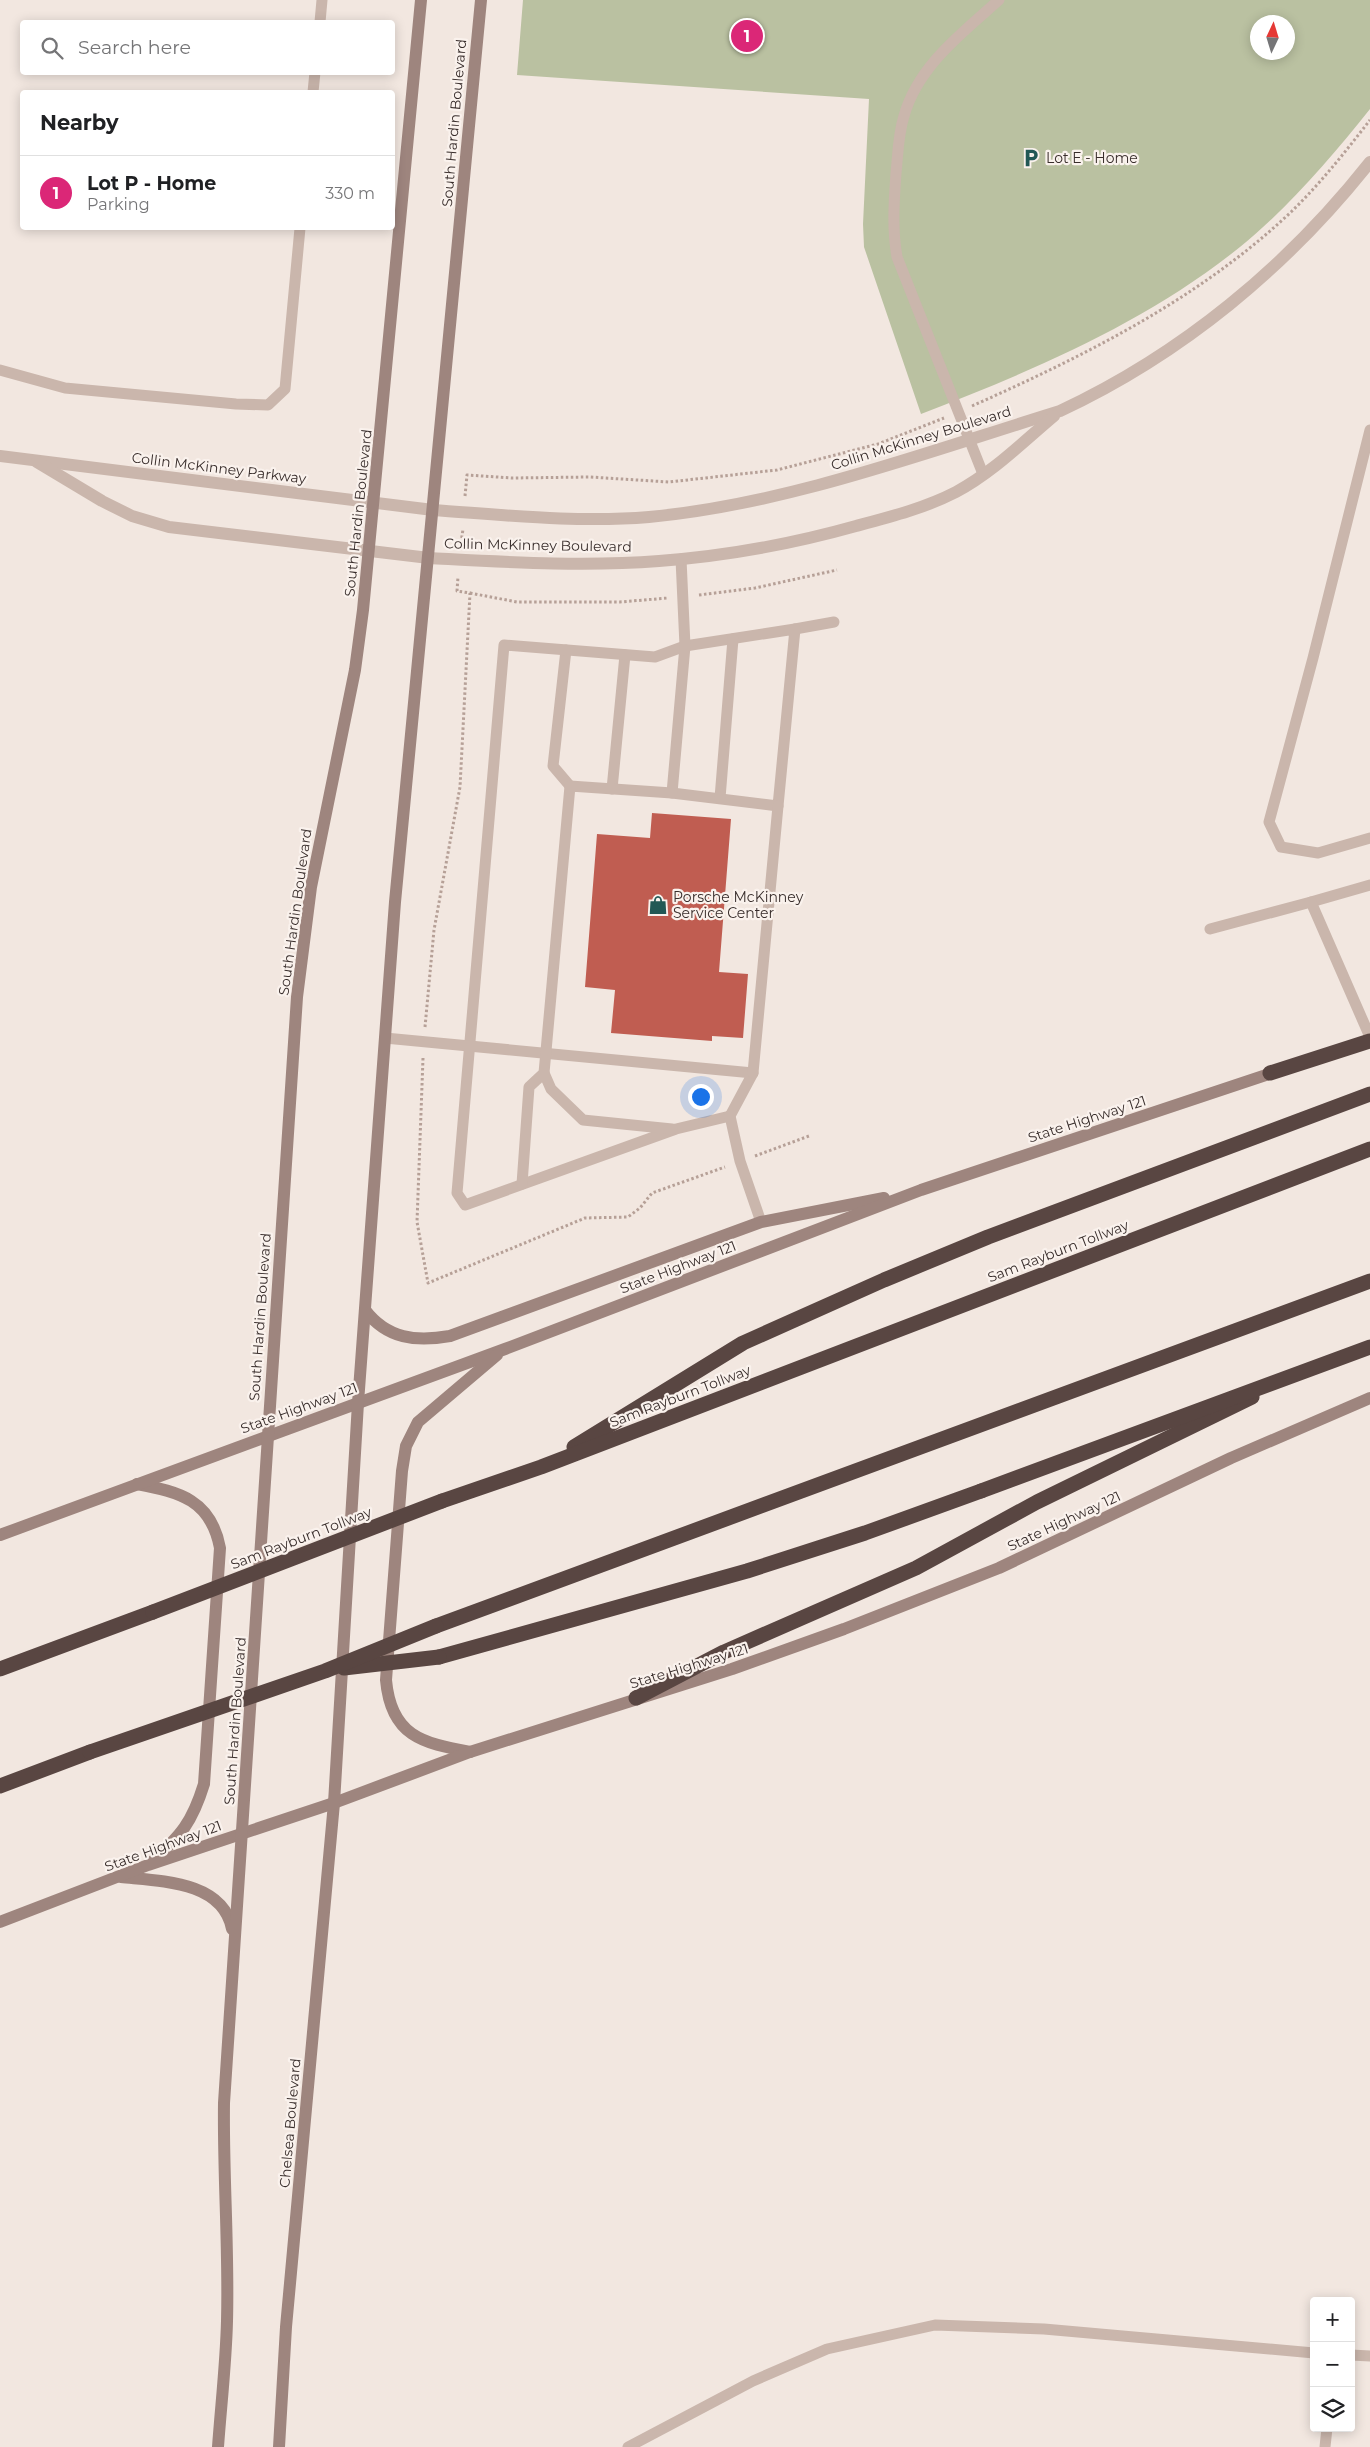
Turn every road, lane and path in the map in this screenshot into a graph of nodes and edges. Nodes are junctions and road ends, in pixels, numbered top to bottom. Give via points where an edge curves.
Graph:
1 (322, 0) edge
2 (421, 0) edge
3 (481, 0) edge
4 (999, 0) edge
5 (320, 20) edge
6 (315, 75) edge
7 (313, 90) edge
8 (1370, 120) edge
9 (1370, 162) edge
10 (300, 230) edge
11 (0, 370) edge
12 (1060, 411) junction
13 (958, 413) junction
14 (1370, 430) edge
15 (969, 439) junction
16 (0, 456) edge
17 (33, 460) junction
18 (983, 474) junction
19 (374, 503) junction
20 (433, 510) junction
21 (464, 512) junction
22 (370, 551) junction
23 (429, 558) junction
24 (681, 559) junction
25 (460, 560) junction
26 (836, 570) dead end
27 (470, 593) junction
28 (683, 597) junction
29 (834, 622) dead end
30 (794, 629) junction
31 (733, 639) junction
32 (685, 646) junction
33 (566, 650) junction
34 (625, 655) junction
35 (570, 786) junction
36 (612, 789) junction
37 (672, 793) junction
38 (720, 798) junction
39 (778, 806) junction
40 (1370, 838) edge
41 (1370, 885) edge
42 (1311, 902) junction
43 (1210, 929) dead end
44 (1370, 1036) edge
45 (385, 1038) junction
46 (424, 1040) junction
47 (1370, 1041) edge
48 (469, 1045) junction
49 (546, 1054) junction
50 (544, 1073) junction
51 (753, 1073) junction
52 (1270, 1074) junction
53 (1370, 1094) edge
54 (730, 1116) junction
55 (676, 1129) junction
56 (809, 1136) dead end
57 (1370, 1150) edge
58 (740, 1161) junction
59 (522, 1184) junction
60 (921, 1190) junction
61 (761, 1222) junction
62 (1370, 1281) edge
63 (365, 1310) junction
64 (1370, 1339) edge
65 (1370, 1347) edge
66 (505, 1349) junction
67 (1370, 1398) edge
68 (358, 1403) junction
69 (268, 1436) junction
70 (541, 1467) junction
71 (137, 1484) junction
72 (0, 1536) edge
73 (0, 1669) edge
74 (325, 1670) junction
75 (636, 1698) junction
76 (470, 1752) junction
77 (0, 1786) edge
78 (334, 1803) junction
79 (243, 1834) junction
80 (148, 1865) junction
81 (119, 1877) junction
82 (0, 1922) edge
83 (234, 1941) junction
84 (1310, 2353) edge
85 (1355, 2355) edge
86 (1370, 2356) edge
87 (1327, 2432) edge
88 (218, 2447) edge
89 (279, 2447) edge
90 (628, 2447) edge
91 (1325, 2447) edge

1 - 5 lane
2 - 19 main road, South Hardin Boulevard
3 - 20 main road, South Hardin Boulevard
4 - 13 lane via 945,48 930,66 910,100 900,132 893,210 897,256
6 - 7 lane
8 - 13 path via 1292,211 1224,268 1165,309 1060,366
9 - 12 street, Collin McKinney Boulevard via 1296,247 1238,298 1170,348 1096,394
10 - 11 lane via 285,389 268,405 65,388
12 - 15 street, Collin McKinney Boulevard
12 - 18 street, Collin McKinney Boulevard
13 - 15 lane
13 - 21 path via 878,444 777,470 669,482 467,475
14 - 40 lane via 1269,822 1281,847 1318,853
15 - 18 lane
15 - 21 street, Collin McKinney Boulevard via 819,484 689,512 610,519
16 - 17 street, Collin McKinney Parkway
17 - 19 street, Collin McKinney Parkway
17 - 22 street, Collin McKinney Boulevard via 132,516 170,527
18 - 24 street, Collin McKinney Boulevard via 957,492 936,501 868,523 788,542
19 - 20 street, Collin McKinney Parkway
19 - 22 main road, South Hardin Boulevard
20 - 21 street, Collin McKinney Boulevard
20 - 23 main road, South Hardin Boulevard
21 - 25 path
22 - 23 street, Collin McKinney Boulevard
22 - 69 main road, South Hardin Boulevard via 355,670 303,939
23 - 25 street, Collin McKinney Boulevard
23 - 45 main road, South Hardin Boulevard
24 - 25 street, Collin McKinney Boulevard via 570,564
24 - 28 lane
25 - 27 path via 457,591
26 - 28 path via 755,588
27 - 28 path via 516,602 620,602
27 - 46 path via 460,787 434,930
28 - 32 lane
29 - 30 lane
30 - 31 lane
30 - 39 lane
31 - 32 lane
31 - 38 lane
32 - 34 lane via 655,657
32 - 37 lane
33 - 34 lane
33 - 35 lane via 553,766
33 - 48 lane via 504,645
34 - 36 lane
35 - 36 lane
35 - 49 lane
36 - 37 lane
37 - 38 lane
38 - 39 lane
39 - 51 lane
41 - 42 lane
42 - 43 lane
42 - 44 lane
44 - 52 main road, State Highway 121
45 - 46 lane
45 - 63 main road, South Hardin Boulevard
46 - 48 lane
46 - 58 path via 416,1222 428,1283 584,1218 628,1217 652,1193
47 - 52 highway
48 - 49 lane
48 - 59 lane via 457,1193 465,1205
49 - 50 lane
49 - 51 lane
50 - 55 lane via 551,1089 583,1120
50 - 59 lane via 530,1087
51 - 54 lane
52 - 60 main road, State Highway 121
53 - 70 highway via 988,1236 743,1343
54 - 55 lane
54 - 58 lane
55 - 59 lane
56 - 58 path
57 - 70 highway, Sam Rayburn Tollway
58 - 61 lane
60 - 61 main road
60 - 66 main road, State Highway 121
61 - 63 main road via 450,1336 417,1338 394,1334 379,1326
62 - 74 highway, bridge via 436,1626
63 - 68 main road, South Hardin Boulevard
64 - 75 highway via 1037,1502 916,1568 724,1652
65 - 74 highway, bridge via 981,1492 746,1571 439,1657
66 - 68 main road, State Highway 121
66 - 76 main road via 418,1422 406,1446 402,1472 386,1680 390,1704 398,1721 410,1734 437,1746
67 - 75 main road, State Highway 121 via 1231,1458 999,1568 732,1670
68 - 69 main road, State Highway 121
68 - 78 main road, South Hardin Boulevard
69 - 71 main road, State Highway 121
69 - 79 main road, South Hardin Boulevard
70 - 73 highway, Sam Rayburn Tollway, bridge via 442,1501
71 - 72 main road, State Highway 121
71 - 80 main road via 167,1490 194,1502 212,1522 220,1548 204,1784 195,1812 179,1837
74 - 77 highway, bridge
75 - 76 main road, State Highway 121
76 - 78 main road, State Highway 121
78 - 79 main road, State Highway 121
78 - 89 main road, Chelsea Boulevard via 286,2327
79 - 80 main road, State Highway 121
79 - 83 main road
80 - 81 main road, State Highway 121
81 - 82 main road, State Highway 121
81 - 83 main road via 179,1884 208,1894 227,1912
83 - 88 main road via 224,2103 227,2323
84 - 90 lane via 1044,2329 935,2325 827,2349 753,2380
85 - 86 lane
87 - 91 lane

